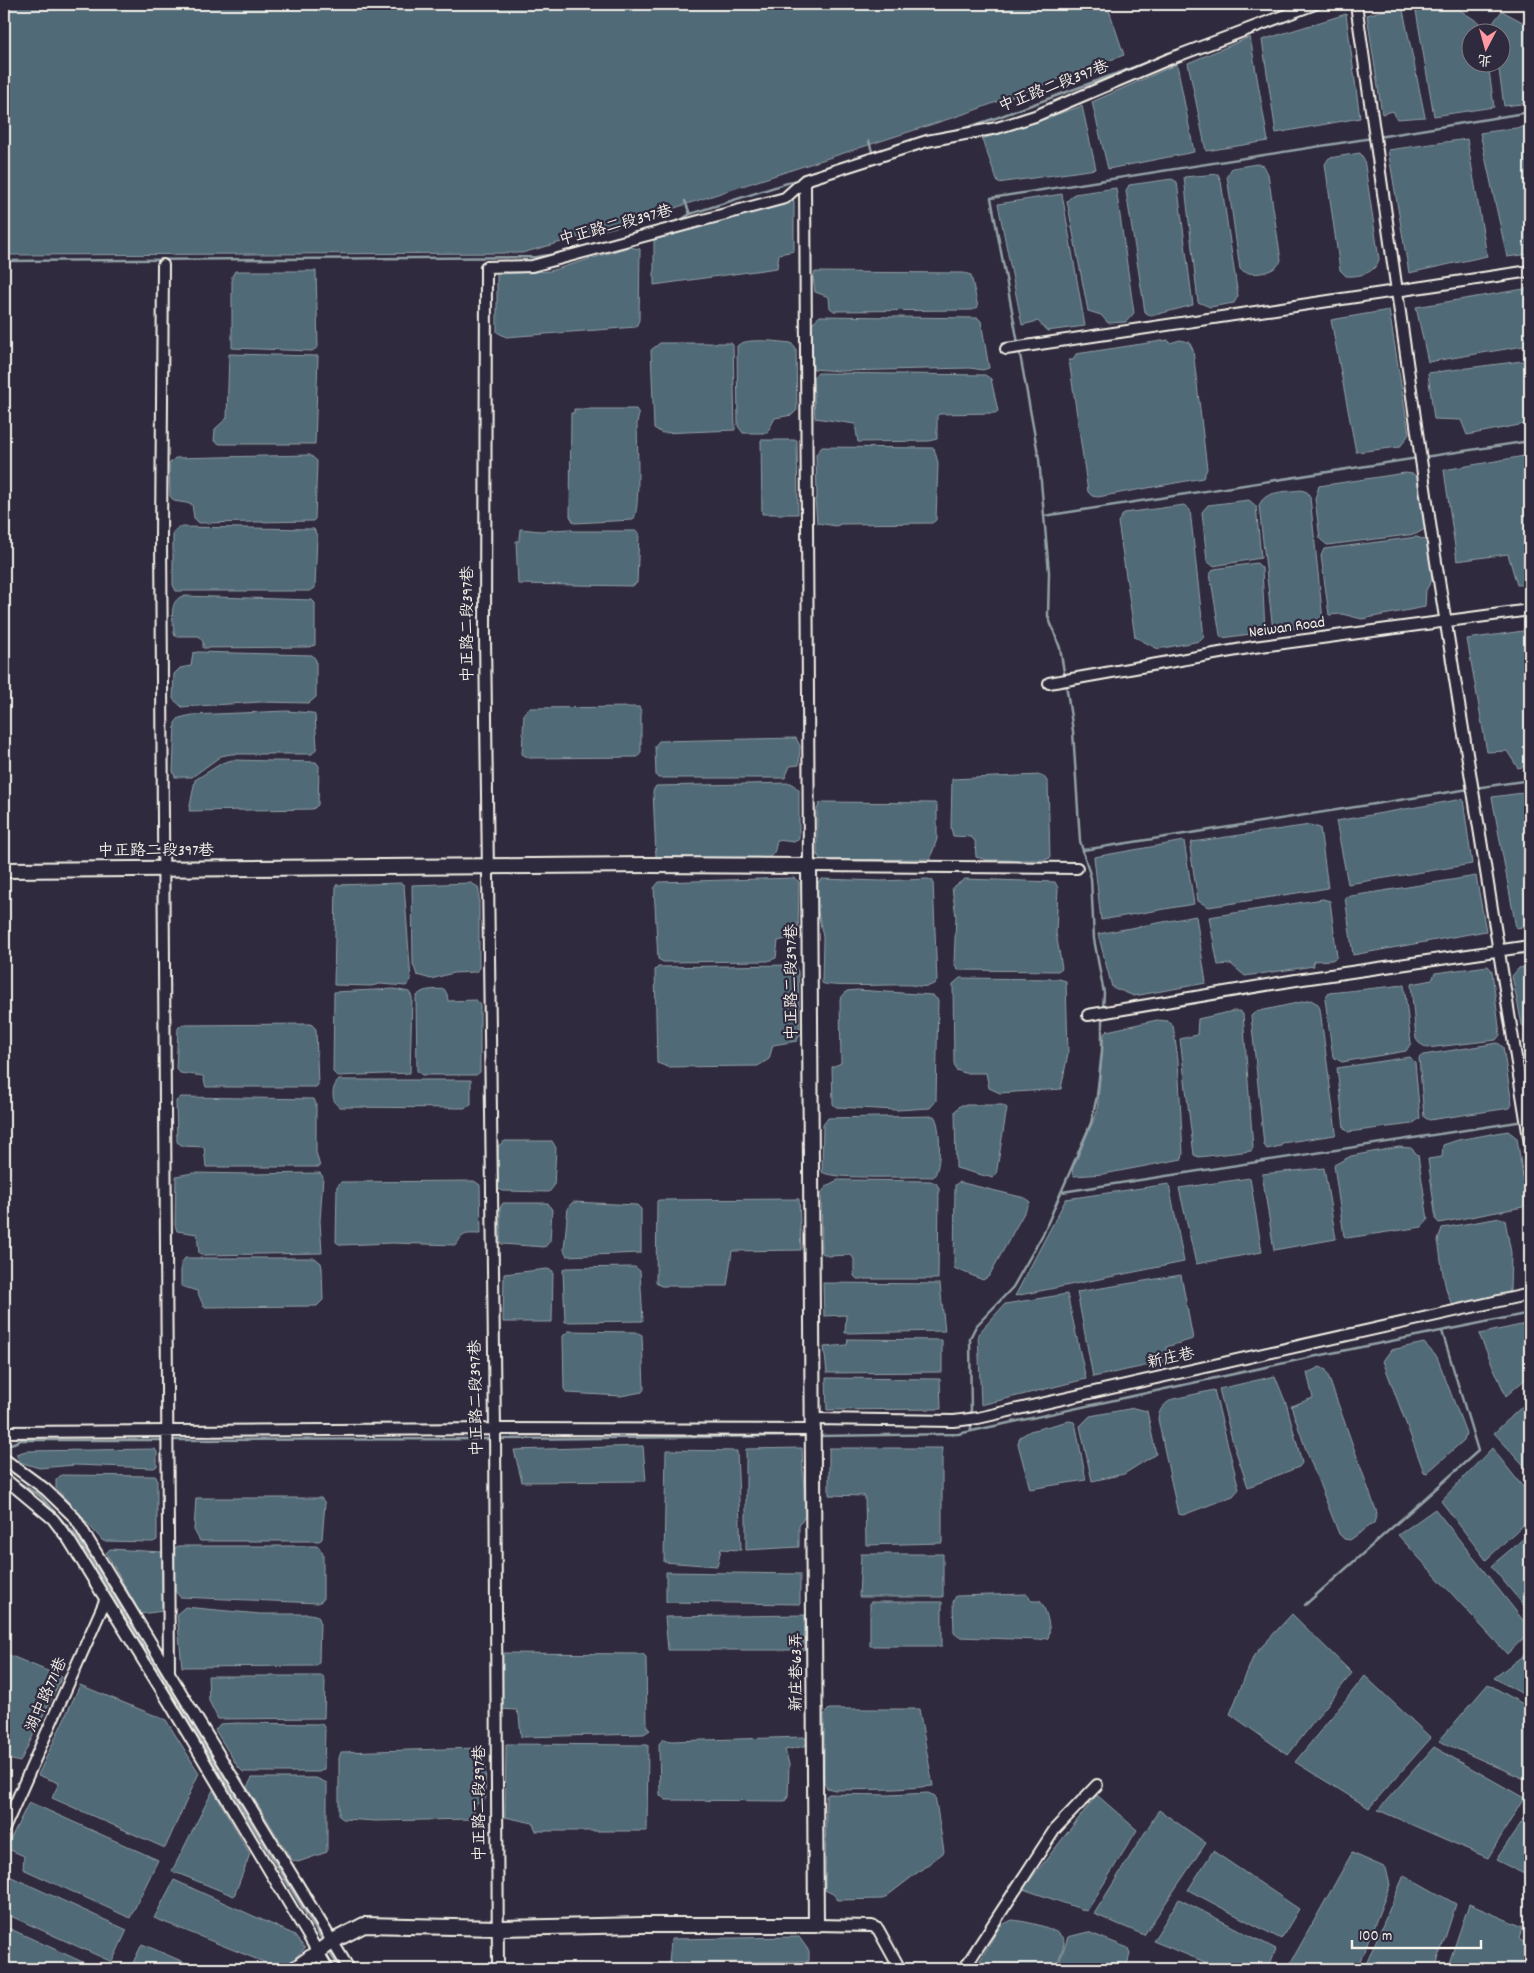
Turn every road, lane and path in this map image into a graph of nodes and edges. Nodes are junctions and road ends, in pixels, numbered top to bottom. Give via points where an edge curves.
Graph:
1 (1315, 4) edge
2 (1356, 4) edge
3 (806, 180) junction
4 (163, 266) dead end
5 (1530, 271) edge
6 (1395, 292) junction
7 (1006, 348) dead end
8 (1530, 610) edge
9 (1445, 622) junction
10 (1050, 683) dead end
11 (809, 866) junction
12 (488, 867) junction
13 (1077, 868) dead end
14 (163, 869) junction
15 (4, 870) edge
16 (1530, 946) edge
17 (1500, 951) junction
18 (1088, 1015) dead end
19 (1530, 1144) edge
20 (1530, 1294) edge
21 (815, 1425) junction
22 (495, 1428) junction
23 (4, 1432) edge
24 (168, 1432) junction
25 (4, 1459) edge
26 (4, 1478) edge
27 (105, 1600) junction
28 (169, 1672) junction
29 (1097, 1785) dead end
30 (4, 1829) edge
31 (816, 1925) junction
32 (498, 1928) junction
33 (333, 1941) junction
34 (318, 1952) junction
35 (295, 1969) edge
36 (328, 1969) edge
37 (349, 1969) edge
38 (498, 1969) edge
39 (900, 1969) edge
40 (964, 1969) edge

1 - 3 street, 中正路二段397巷 via 1169,59 1035,116 997,128 927,141
2 - 6 street
3 - 11 street
3 - 12 street, 中正路二段397巷 via 785,198 532,266 486,267
4 - 14 street
5 - 6 street
6 - 7 street
6 - 9 street
8 - 9 street, Neiwan Road
9 - 10 street, Neiwan Road via 1254,647
9 - 17 street
11 - 12 street, 中正路二段397巷
11 - 13 street
11 - 21 street, 中正路二段397巷
12 - 14 street, 中正路二段397巷
12 - 22 street, 中正路二段397巷
14 - 15 street, 中正路二段397巷
14 - 24 street
16 - 17 street
17 - 18 street via 1296,980
17 - 19 street
20 - 21 street, 新庄巷 via 978,1418
21 - 22 street, 新庄巷
21 - 31 street, 新庄巷63弄
22 - 24 street, 新庄巷
22 - 32 street, 中正路二段397巷
23 - 24 street, 新庄巷
24 - 28 street
25 - 28 street via 46,1489 76,1518
26 - 27 street via 54,1519
27 - 30 street, 湖中路771巷
27 - 34 street
28 - 33 street
29 - 40 street via 1054,1828
31 - 32 street
31 - 39 street via 872,1926 878,1929
32 - 33 street via 364,1925
32 - 38 street, 中正路二段397巷
33 - 34 street
33 - 37 street
34 - 35 street
34 - 36 street

